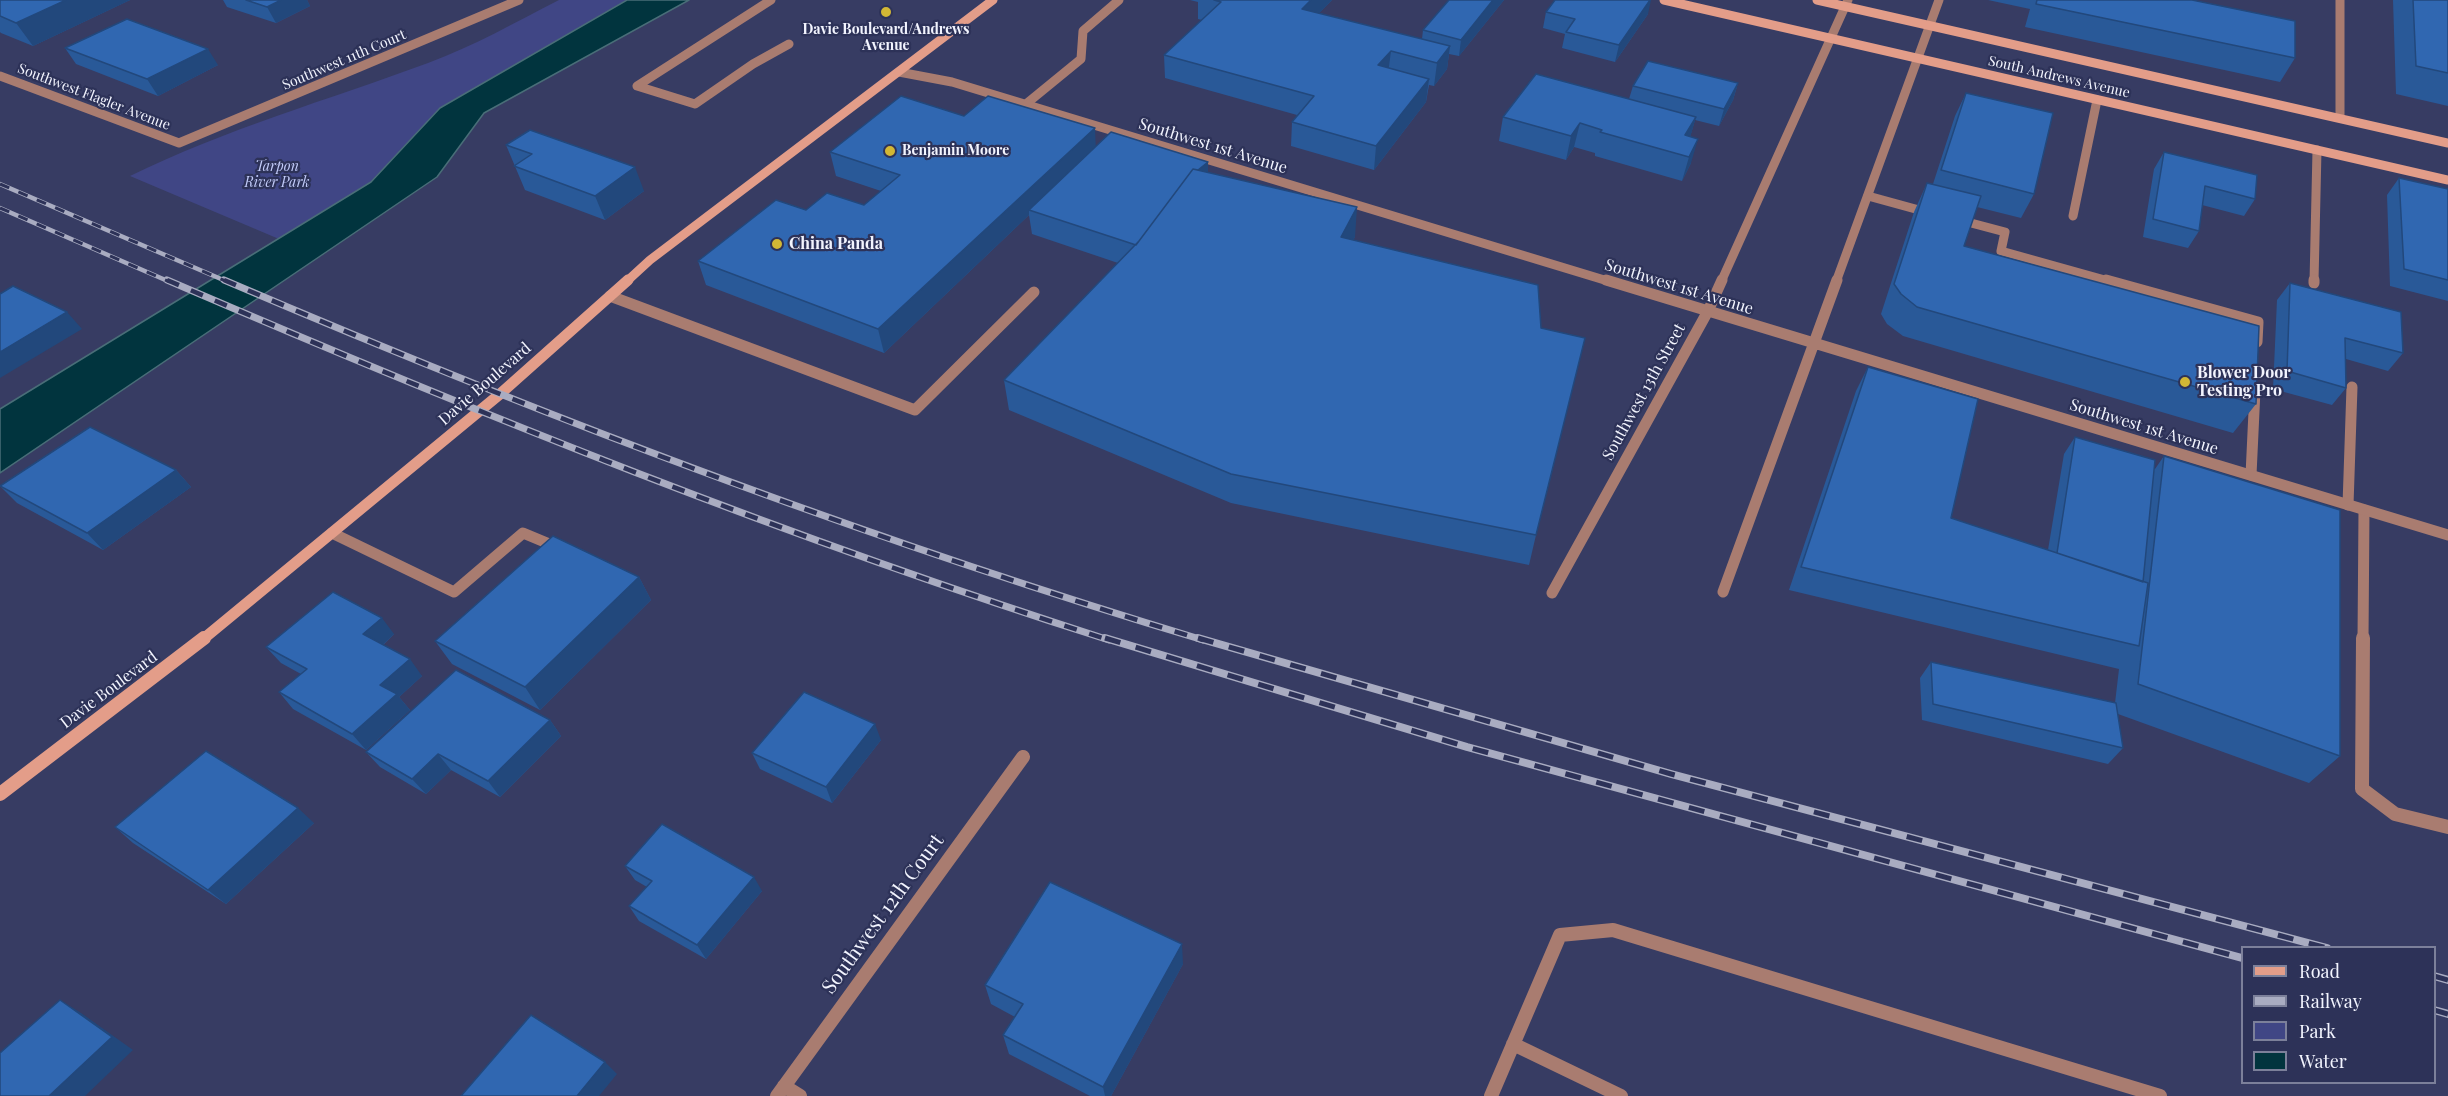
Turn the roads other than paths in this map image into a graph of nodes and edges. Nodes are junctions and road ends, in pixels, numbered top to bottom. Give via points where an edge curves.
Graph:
1 (519, 0) edge
2 (771, 0) edge
3 (993, 0) edge
4 (1119, 0) edge
5 (1664, 0) edge
6 (1817, 0) edge
7 (1939, 0) edge
8 (2340, 0) edge
9 (1847, 3) edge
10 (1929, 24) junction
11 (1831, 39) junction
12 (789, 45) dead end
13 (1917, 59) junction
14 (899, 72) junction
15 (0, 76) edge
16 (2097, 100) junction
17 (1026, 104) junction
18 (2340, 118) junction
19 (2448, 142) edge
20 (179, 144) joint
21 (2317, 150) junction
22 (2448, 180) edge
23 (1868, 196) junction
24 (1936, 214) edge
25 (2073, 216) dead end
26 (1948, 217) edge
27 (2313, 283) dead end
28 (1034, 292) dead end
29 (610, 296) junction
30 (1708, 311) junction
31 (1815, 343) junction
32 (2257, 357) edge
33 (2256, 381) edge
34 (2352, 387) dead end
35 (2251, 476) junction
36 (2348, 505) junction
37 (2364, 510) junction
38 (332, 533) junction
39 (2448, 535) edge
40 (576, 554) edge
41 (1723, 592) dead end
42 (1552, 593) dead end
43 (1023, 758) dead end
44 (0, 794) edge
45 (2448, 827) edge
46 (1513, 1044) junction
47 (781, 1091) edge
48 (800, 1096) edge
49 (1491, 1096) edge
50 (1621, 1096) edge
51 (2160, 1096) edge

1 - 20 street, Southwest 11th Court
2 - 12 street via 638,86 695,104 753,64
3 - 14 main road, Davie Boulevard
4 - 17 street via 1083,31 1081,59
5 - 11 main road, South Andrews Avenue
6 - 9 main road, South Andrews Avenue
7 - 10 street
8 - 18 street
9 - 10 main road, South Andrews Avenue
9 - 11 street, Southwest 13th Street
10 - 13 street
10 - 18 main road, South Andrews Avenue
11 - 13 main road, South Andrews Avenue
11 - 30 street, Southwest 13th Street
13 - 16 main road, South Andrews Avenue
13 - 23 street
14 - 17 street, Southwest 1st Avenue via 952,82
14 - 29 main road, Davie Boulevard via 650,260
15 - 20 street, Southwest Flagler Avenue
16 - 21 main road, South Andrews Avenue
16 - 25 street
17 - 30 street, Southwest 1st Avenue
18 - 19 main road, South Andrews Avenue
21 - 22 main road, South Andrews Avenue
21 - 27 street
23 - 24 street
23 - 31 street
26 - 32 street via 2005,232 2001,251 2258,322
28 - 29 street via 915,410
29 - 38 main road, Davie Boulevard via 500,394
30 - 31 street, Southwest 1st Avenue
30 - 42 street, Southwest 13th Street
31 - 35 street, Southwest 1st Avenue
31 - 41 street
33 - 35 street
34 - 36 street
35 - 36 street, Southwest 1st Avenue
36 - 37 street, Southwest 1st Avenue
37 - 39 street, Southwest 1st Avenue
37 - 45 street via 2362,789 2395,814
38 - 40 street via 454,592 523,533
38 - 44 main road, Davie Boulevard via 210,634
43 - 47 street, Southwest 12th Court
46 - 49 street
46 - 50 street
46 - 51 street via 1560,935 1613,930
47 - 48 street

